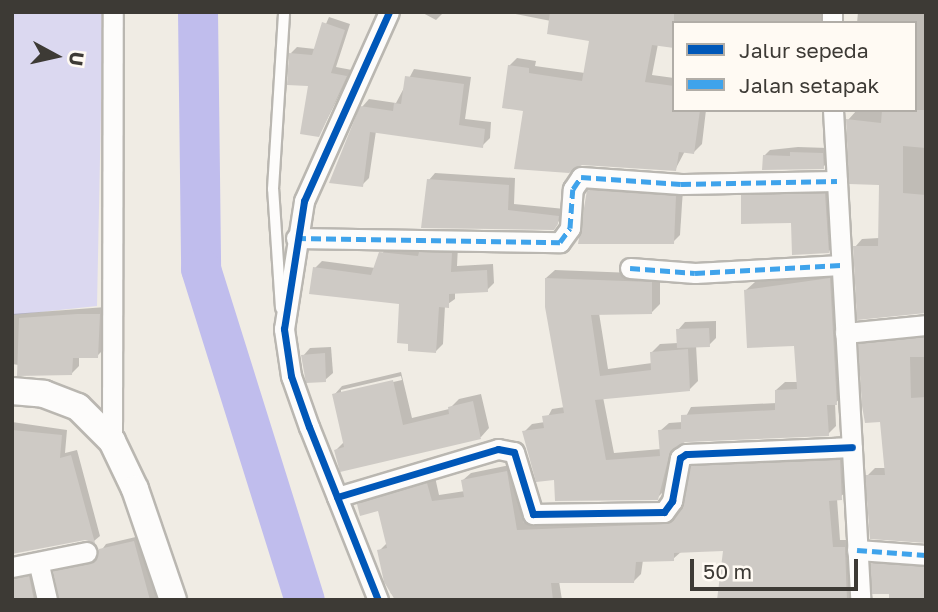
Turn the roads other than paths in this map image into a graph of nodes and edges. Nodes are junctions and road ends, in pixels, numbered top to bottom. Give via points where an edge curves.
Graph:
1 (114, 12) edge
2 (284, 12) edge
3 (389, 12) edge
4 (834, 112) edge
5 (837, 181) junction
6 (296, 238) junction
7 (841, 265) junction
8 (630, 268) dead end
9 (926, 325) edge
10 (284, 330) junction
11 (845, 333) junction
12 (12, 391) edge
13 (112, 441) junction
14 (852, 447) junction
15 (337, 497) junction
16 (857, 550) junction
17 (86, 552) dead end
18 (926, 555) edge
19 (38, 565) junction
20 (12, 568) edge
21 (47, 600) edge
22 (173, 600) edge
23 (378, 600) edge
24 (860, 600) edge

1 - 13 street
2 - 10 lane via 273,189
3 - 6 street via 317,165
4 - 5 street
5 - 6 street via 681,184 581,177 573,189 570,228 560,242
5 - 7 street
6 - 10 street
7 - 8 street via 695,273
7 - 11 street
9 - 11 street
10 - 15 street via 291,376
11 - 14 street
12 - 13 main road via 44,394 78,407
13 - 22 main road via 135,489
14 - 15 street via 686,454 680,458 672,501 664,512 533,514 514,452 498,449
14 - 16 street
15 - 23 street
16 - 18 street
16 - 24 street
17 - 19 street
19 - 20 street
19 - 21 street

